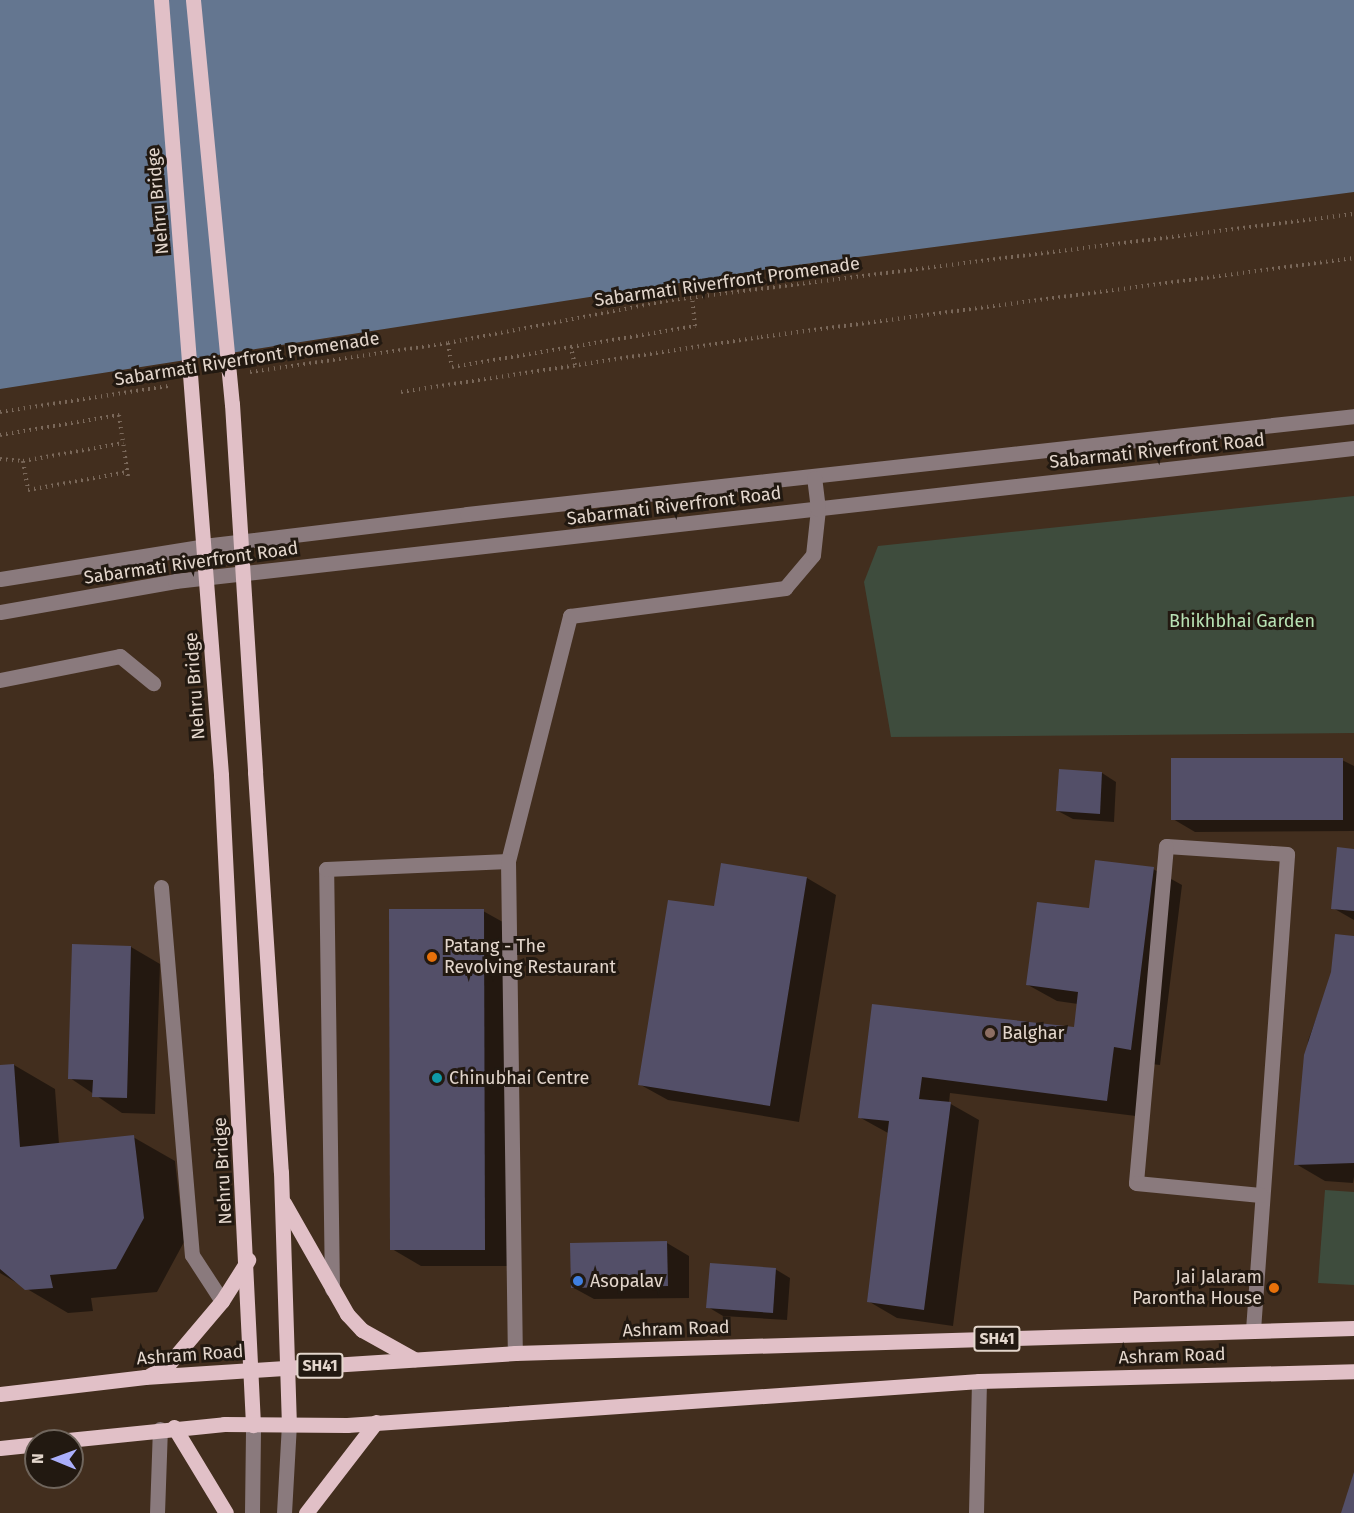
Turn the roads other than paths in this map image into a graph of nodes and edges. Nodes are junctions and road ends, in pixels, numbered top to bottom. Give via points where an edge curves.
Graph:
1 (161, 0) edge
2 (193, 0) edge
3 (1354, 416) edge
4 (1354, 448) edge
5 (814, 478) junction
6 (818, 508) junction
7 (0, 579) edge
8 (0, 612) edge
9 (0, 680) edge
10 (153, 683) dead end
11 (508, 861) junction
12 (161, 887) dead end
13 (1260, 1195) junction
14 (282, 1201) junction
15 (248, 1260) junction
16 (332, 1289) junction
17 (222, 1301) junction
18 (1354, 1328) edge
19 (1253, 1330) junction
20 (515, 1353) junction
21 (414, 1359) junction
22 (288, 1369) junction
23 (252, 1370) junction
24 (1354, 1371) edge
25 (145, 1377) junction
26 (979, 1382) junction
27 (0, 1394) edge
28 (376, 1422) junction
29 (289, 1424) junction
30 (253, 1425) junction
31 (167, 1428) junction
32 (84, 1438) edge
33 (24, 1445) edge
34 (0, 1448) edge
35 (157, 1513) edge
36 (226, 1513) edge
37 (252, 1513) edge
38 (284, 1513) edge
39 (306, 1513) edge
40 (976, 1513) edge

1 - 15 main road, Nehru Bridge, bridge via 221,776
2 - 14 main road, bridge via 232,404
3 - 5 street, Sabarmati Riverfront Road
4 - 6 street, Sabarmati Riverfront Road
5 - 6 street
5 - 7 street, Sabarmati Riverfront Road via 212,545
6 - 8 street, Sabarmati Riverfront Road via 175,580
6 - 11 street via 813,555 785,588 570,616
9 - 10 street via 120,656
11 - 16 street via 326,869
11 - 20 street
12 - 17 street via 192,1256
13 - 13 street via 1287,854 1166,846 1136,1183
13 - 19 street
14 - 16 main road
14 - 22 main road
15 - 17 main road
15 - 23 main road, Nehru Bridge
16 - 21 main road via 362,1330
17 - 25 main road via 167,1366
18 - 19 main road, Ashram Road / SH41
19 - 20 main road, Ashram Road / SH41
20 - 21 main road, Ashram Road / SH41
21 - 22 main road, Ashram Road / SH41
22 - 23 main road, Ashram Road / SH41
22 - 29 main road
23 - 25 main road, Ashram Road / SH41
23 - 30 main road, Nehru Bridge
24 - 26 main road, Ashram Road
25 - 27 main road, Ashram Road / SH41
26 - 28 main road, Ashram Road
26 - 40 street
28 - 29 main road, Ashram Road
28 - 39 main road
29 - 30 main road, Ashram Road
29 - 38 street
30 - 31 main road, Ashram Road
30 - 37 street
31 - 32 main road, Ashram Road
31 - 35 street
31 - 36 main road
33 - 34 main road

